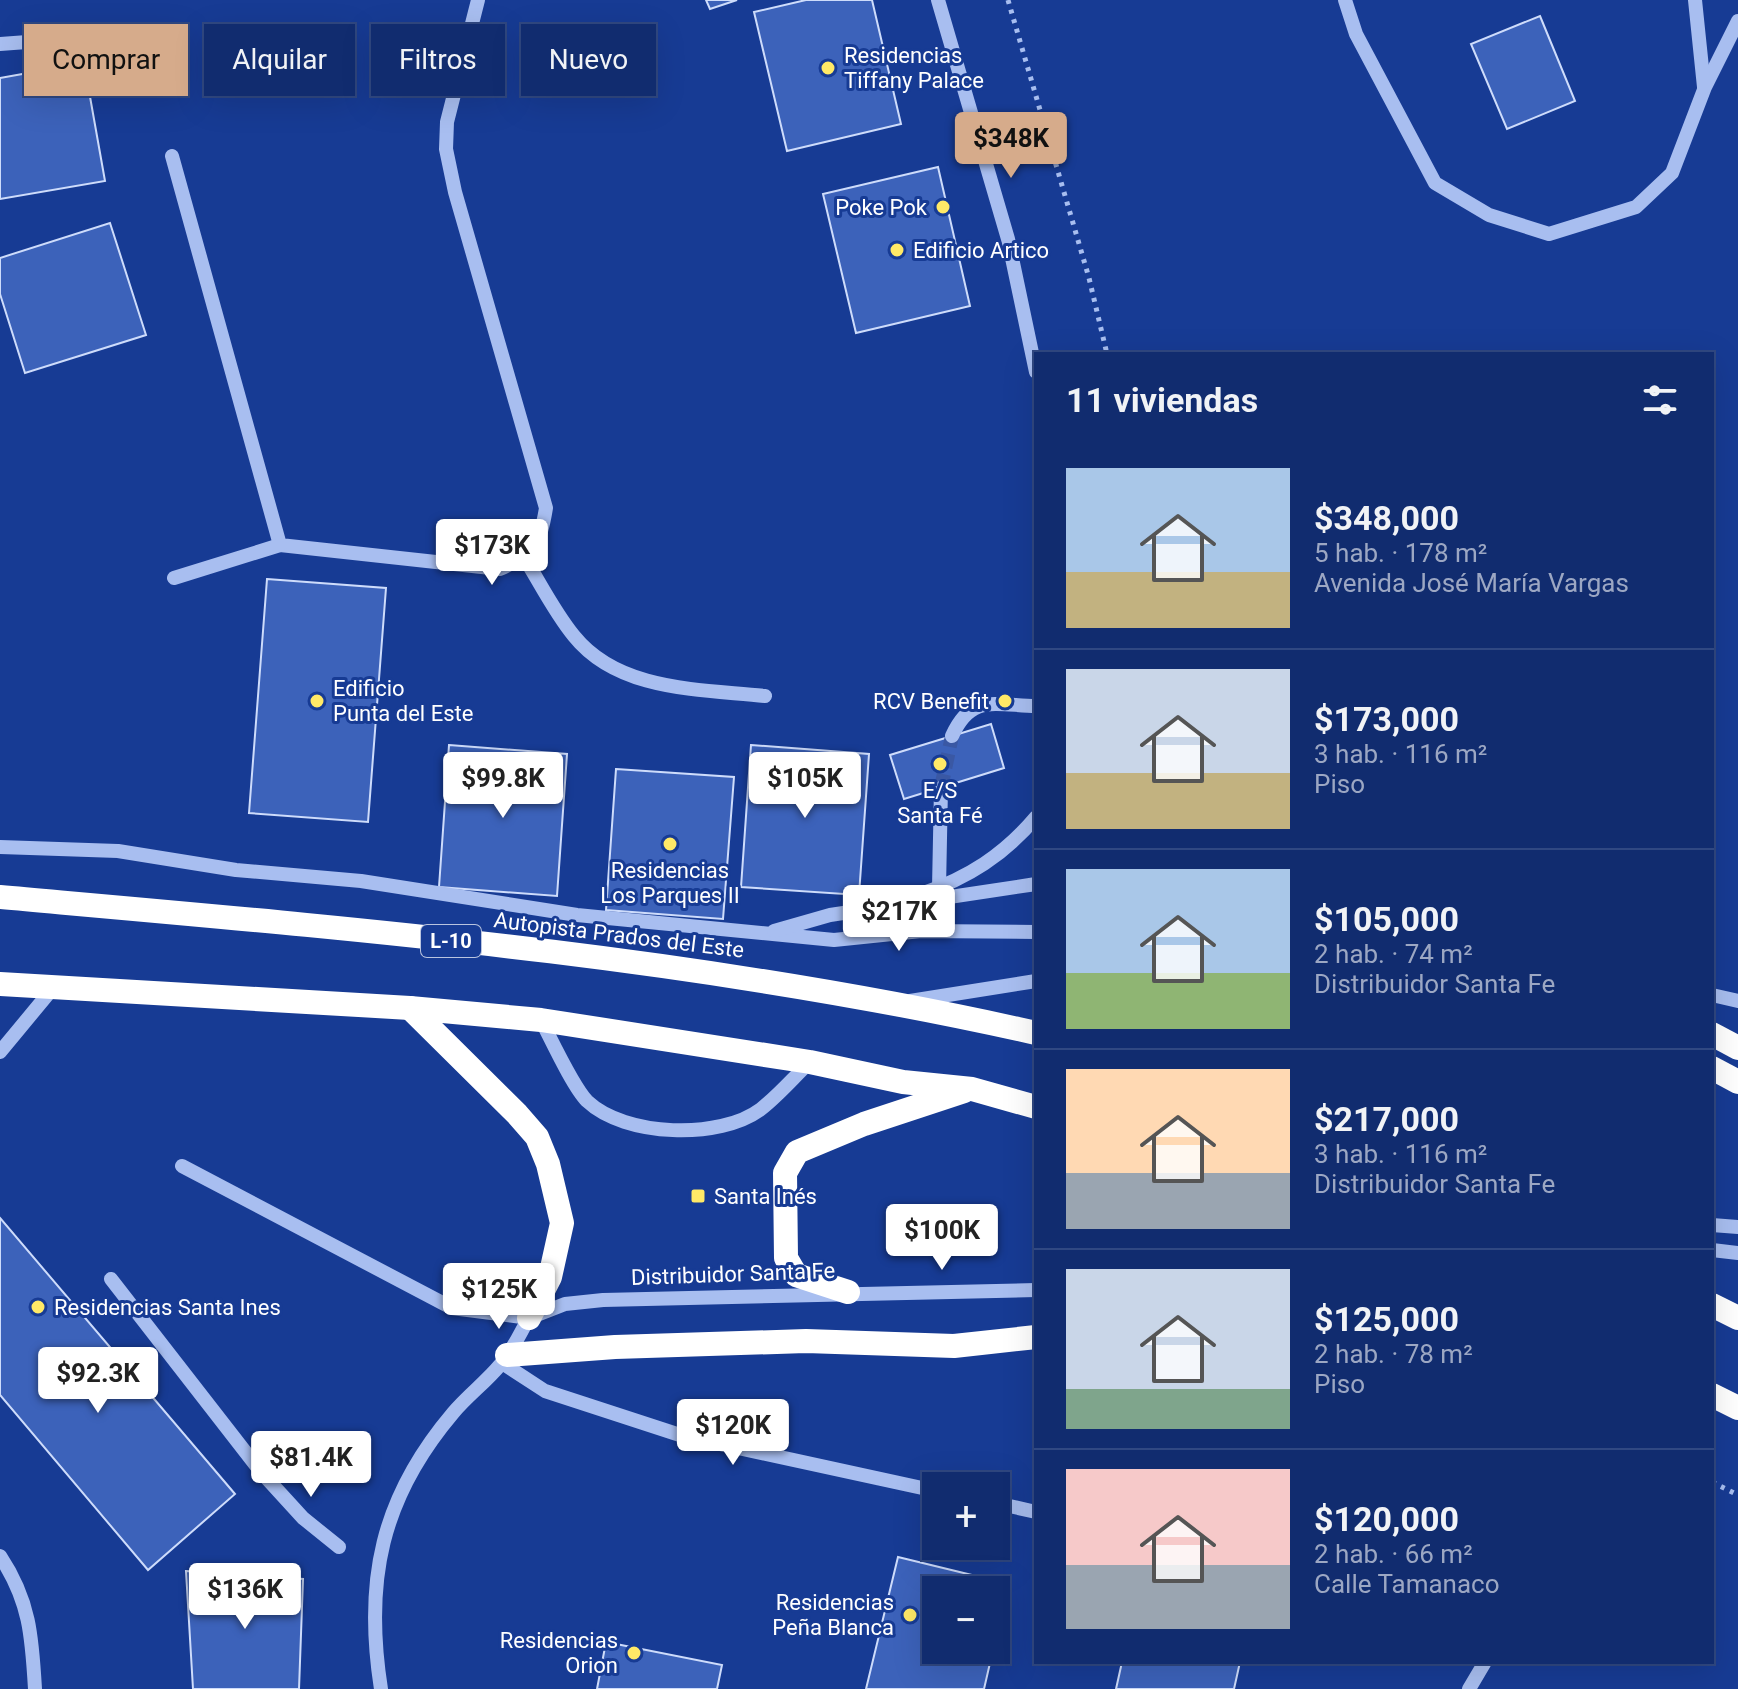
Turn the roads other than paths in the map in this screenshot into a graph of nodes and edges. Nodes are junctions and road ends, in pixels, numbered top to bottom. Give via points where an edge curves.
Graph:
1 (478, 0) edge
2 (938, 0) edge
3 (1345, 0) edge
4 (1695, 0) edge
5 (1738, 21) edge
6 (24, 42) edge
7 (0, 44) edge
8 (1705, 87) junction
9 (172, 156) dead end
10 (1034, 362) edge
11 (280, 545) junction
12 (524, 557) junction
13 (174, 578) dead end
14 (765, 696) dead end
15 (1034, 706) edge
16 (952, 736) tunnel mouth
17 (941, 788) tunnel mouth
18 (1034, 819) edge
19 (0, 847) edge
20 (1034, 884) edge
21 (939, 888) junction
22 (0, 897) edge
23 (875, 909) junction
24 (1034, 932) edge
25 (766, 933) junction
26 (1034, 981) edge
27 (0, 984) edge
28 (53, 988) junction
29 (1714, 995) edge
30 (1738, 1001) edge
31 (900, 1002) junction
32 (410, 1008) junction
33 (541, 1020) junction
34 (1034, 1033) edge
35 (1714, 1035) edge
36 (1738, 1048) edge
37 (0, 1052) edge
38 (810, 1062) junction
39 (1714, 1069) edge
40 (1738, 1082) edge
41 (972, 1089) junction
42 (1034, 1106) edge
43 (182, 1166) dead end
44 (1714, 1225) edge
45 (1738, 1227) edge
46 (1714, 1250) edge
47 (1738, 1253) edge
48 (111, 1279) dead end
49 (1034, 1290) edge
50 (848, 1292) junction
51 (1714, 1306) edge
52 (529, 1318) junction
53 (1738, 1318) edge
54 (1034, 1337) edge
55 (505, 1359) junction
56 (1714, 1396) edge
57 (1738, 1408) edge
58 (922, 1488) edge
59 (1010, 1506) edge
60 (1034, 1512) edge
61 (339, 1547) dead end
62 (0, 1556) edge
63 (1484, 1664) edge
64 (35, 1689) edge
65 (381, 1689) edge
66 (1469, 1689) edge

1 - 12 street via 447,122 446,149 546,508 541,539
2 - 10 street via 1008,239
3 - 8 street via 1356,34 1435,183 1489,215 1549,234 1636,207 1672,173
4 - 8 street
5 - 8 street
6 - 7 street
9 - 11 street
11 - 12 street via 500,569
11 - 13 street
12 - 14 street via 575,637 605,664 658,685
15 - 16 street via 974,706 962,714
17 - 21 street
18 - 21 street via 987,865
19 - 25 street via 118,851 577,915
20 - 23 street
21 - 23 street
22 - 31 highway, Autopista Prados del Este / L-10 via 653,962
23 - 25 street
24 - 25 street via 921,931 834,940
26 - 31 street
27 - 28 highway
28 - 32 highway
28 - 37 street
29 - 30 street
31 - 34 highway, Autopista Prados del Este / L-10
32 - 33 highway
32 - 52 highway via 517,1114 537,1137 548,1164 562,1223 550,1277
33 - 38 highway
33 - 38 street via 586,1100 625,1122 678,1131 723,1127 760,1110
35 - 36 highway
38 - 41 highway via 903,1082
39 - 40 highway
41 - 42 highway
41 - 50 highway via 797,1152 785,1173 786,1258 796,1275
43 - 52 street via 452,1308
44 - 45 street
46 - 47 street
48 - 61 street via 261,1472 303,1518
49 - 50 street, Distribuidor Santa Fe
50 - 52 street, Distribuidor Santa Fe via 787,1298 603,1300 565,1304
51 - 53 highway
52 - 55 street
54 - 55 highway via 954,1346 806,1341 615,1347
55 - 58 street via 545,1391 683,1436
55 - 65 street via 453,1413 396,1498 381,1552 375,1605
56 - 57 highway
59 - 60 street
62 - 64 street via 28,1611
63 - 66 street

